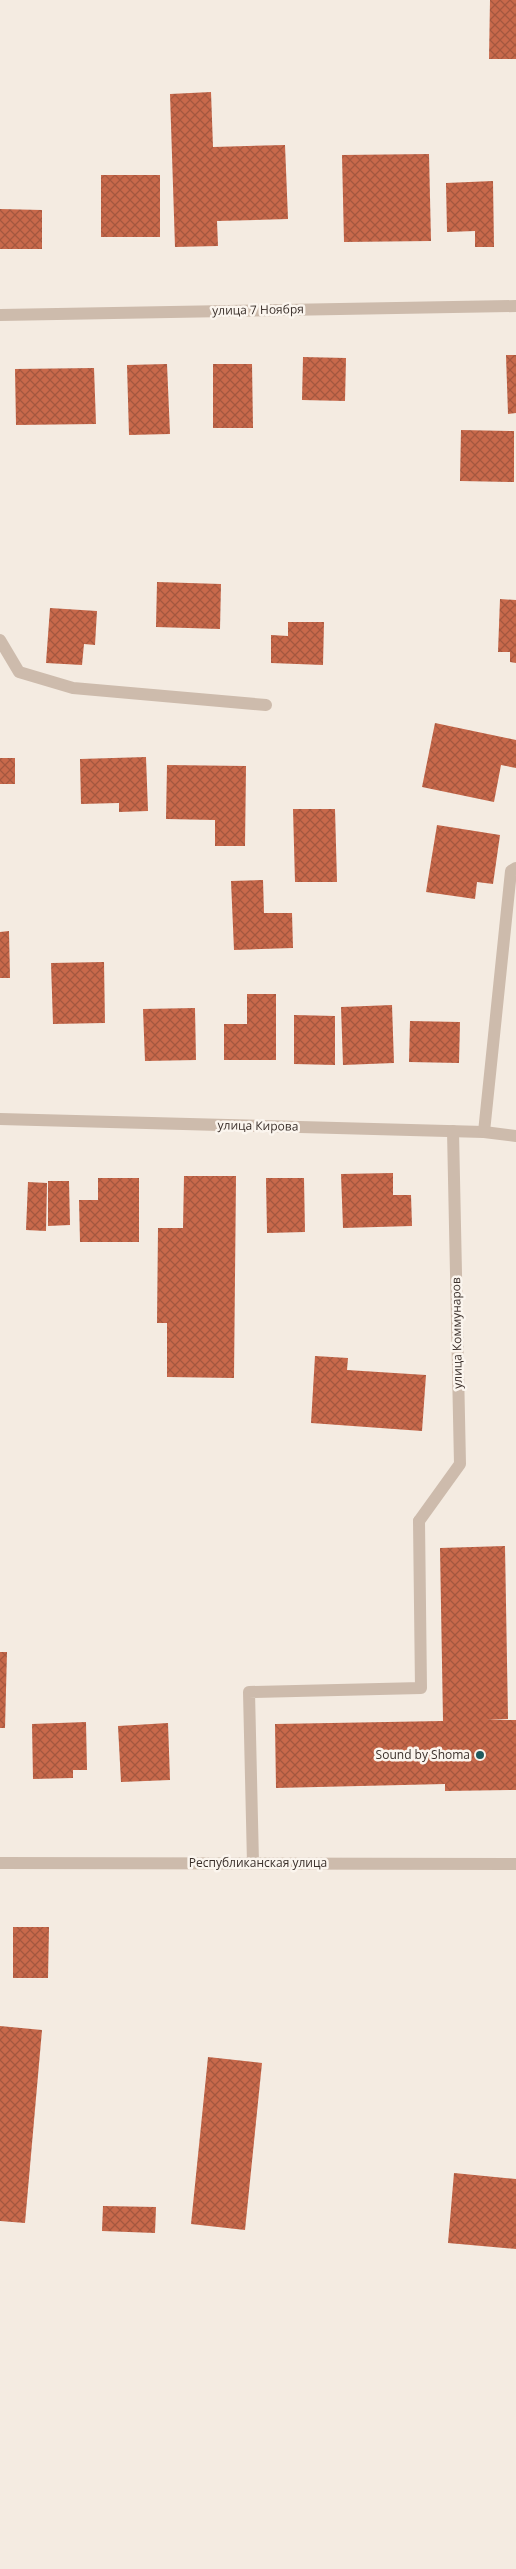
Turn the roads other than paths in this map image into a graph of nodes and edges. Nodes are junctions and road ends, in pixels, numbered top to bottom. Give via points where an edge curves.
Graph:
1 (516, 306) edge
2 (0, 315) edge
3 (0, 640) edge
4 (266, 705) dead end
5 (516, 868) edge
6 (0, 1119) edge
7 (454, 1131) junction
8 (484, 1132) junction
9 (516, 1136) edge
10 (0, 1863) edge
11 (253, 1863) junction
12 (516, 1864) edge

1 - 2 street, улица 7 Ноября
3 - 4 street via 19,672 73,688
5 - 8 street via 511,871
6 - 7 street, улица Кирова
7 - 8 street, улица Кирова
7 - 11 street, улица Коммунаров via 460,1464 419,1521 421,1688 248,1692
8 - 9 street, улица Кирова
10 - 11 street, Республиканская улица
11 - 12 street, Республиканская улица

